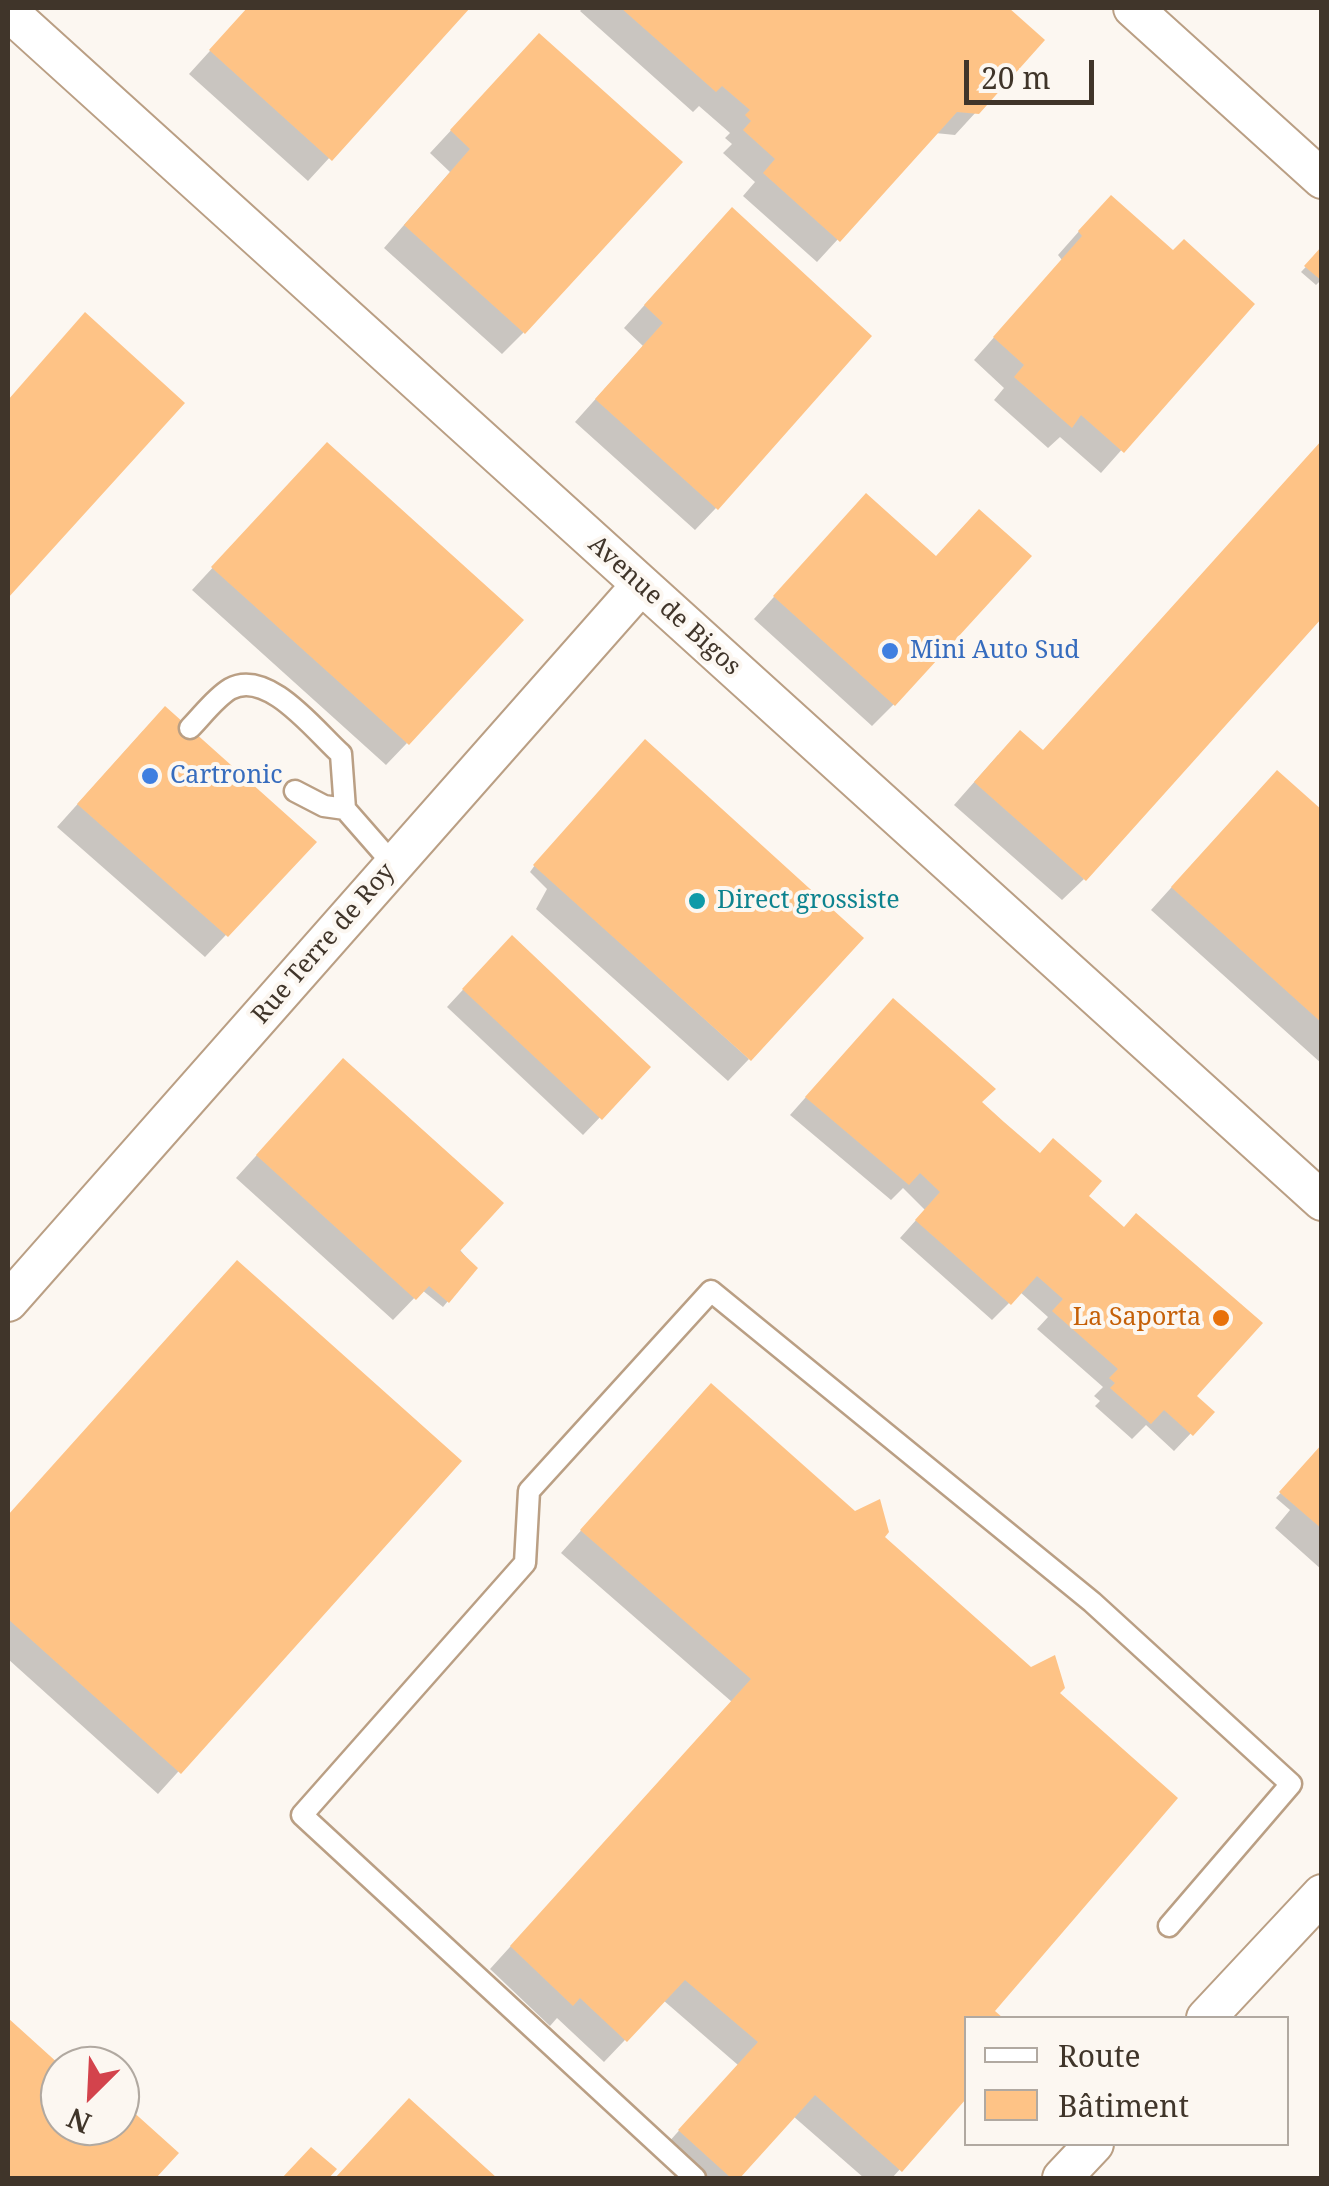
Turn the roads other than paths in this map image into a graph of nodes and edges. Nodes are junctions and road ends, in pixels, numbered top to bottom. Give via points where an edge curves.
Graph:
1 (1133, 8) edge
2 (8, 11) edge
3 (1322, 179) edge
4 (641, 585) junction
5 (190, 728) dead end
6 (295, 791) dead end
7 (345, 808) junction
8 (394, 864) junction
9 (1322, 1202) edge
10 (8, 1302) edge
11 (1322, 1894) edge
12 (1169, 1926) dead end
13 (1208, 2016) edge
14 (1092, 2146) edge
15 (695, 2178) edge
16 (1062, 2178) edge

1 - 3 street
2 - 4 street, Avenue de Bigos
4 - 8 street, Rue Terre de Roy
4 - 9 street, Avenue de Bigos
5 - 7 lane via 232,688 251,684 271,692 340,754
6 - 7 lane
7 - 8 lane
8 - 10 street, Rue Terre de Roy
11 - 13 street
12 - 15 lane via 1291,1784 1092,1602 711,1292 529,1491 525,1562 302,1816
14 - 16 street

